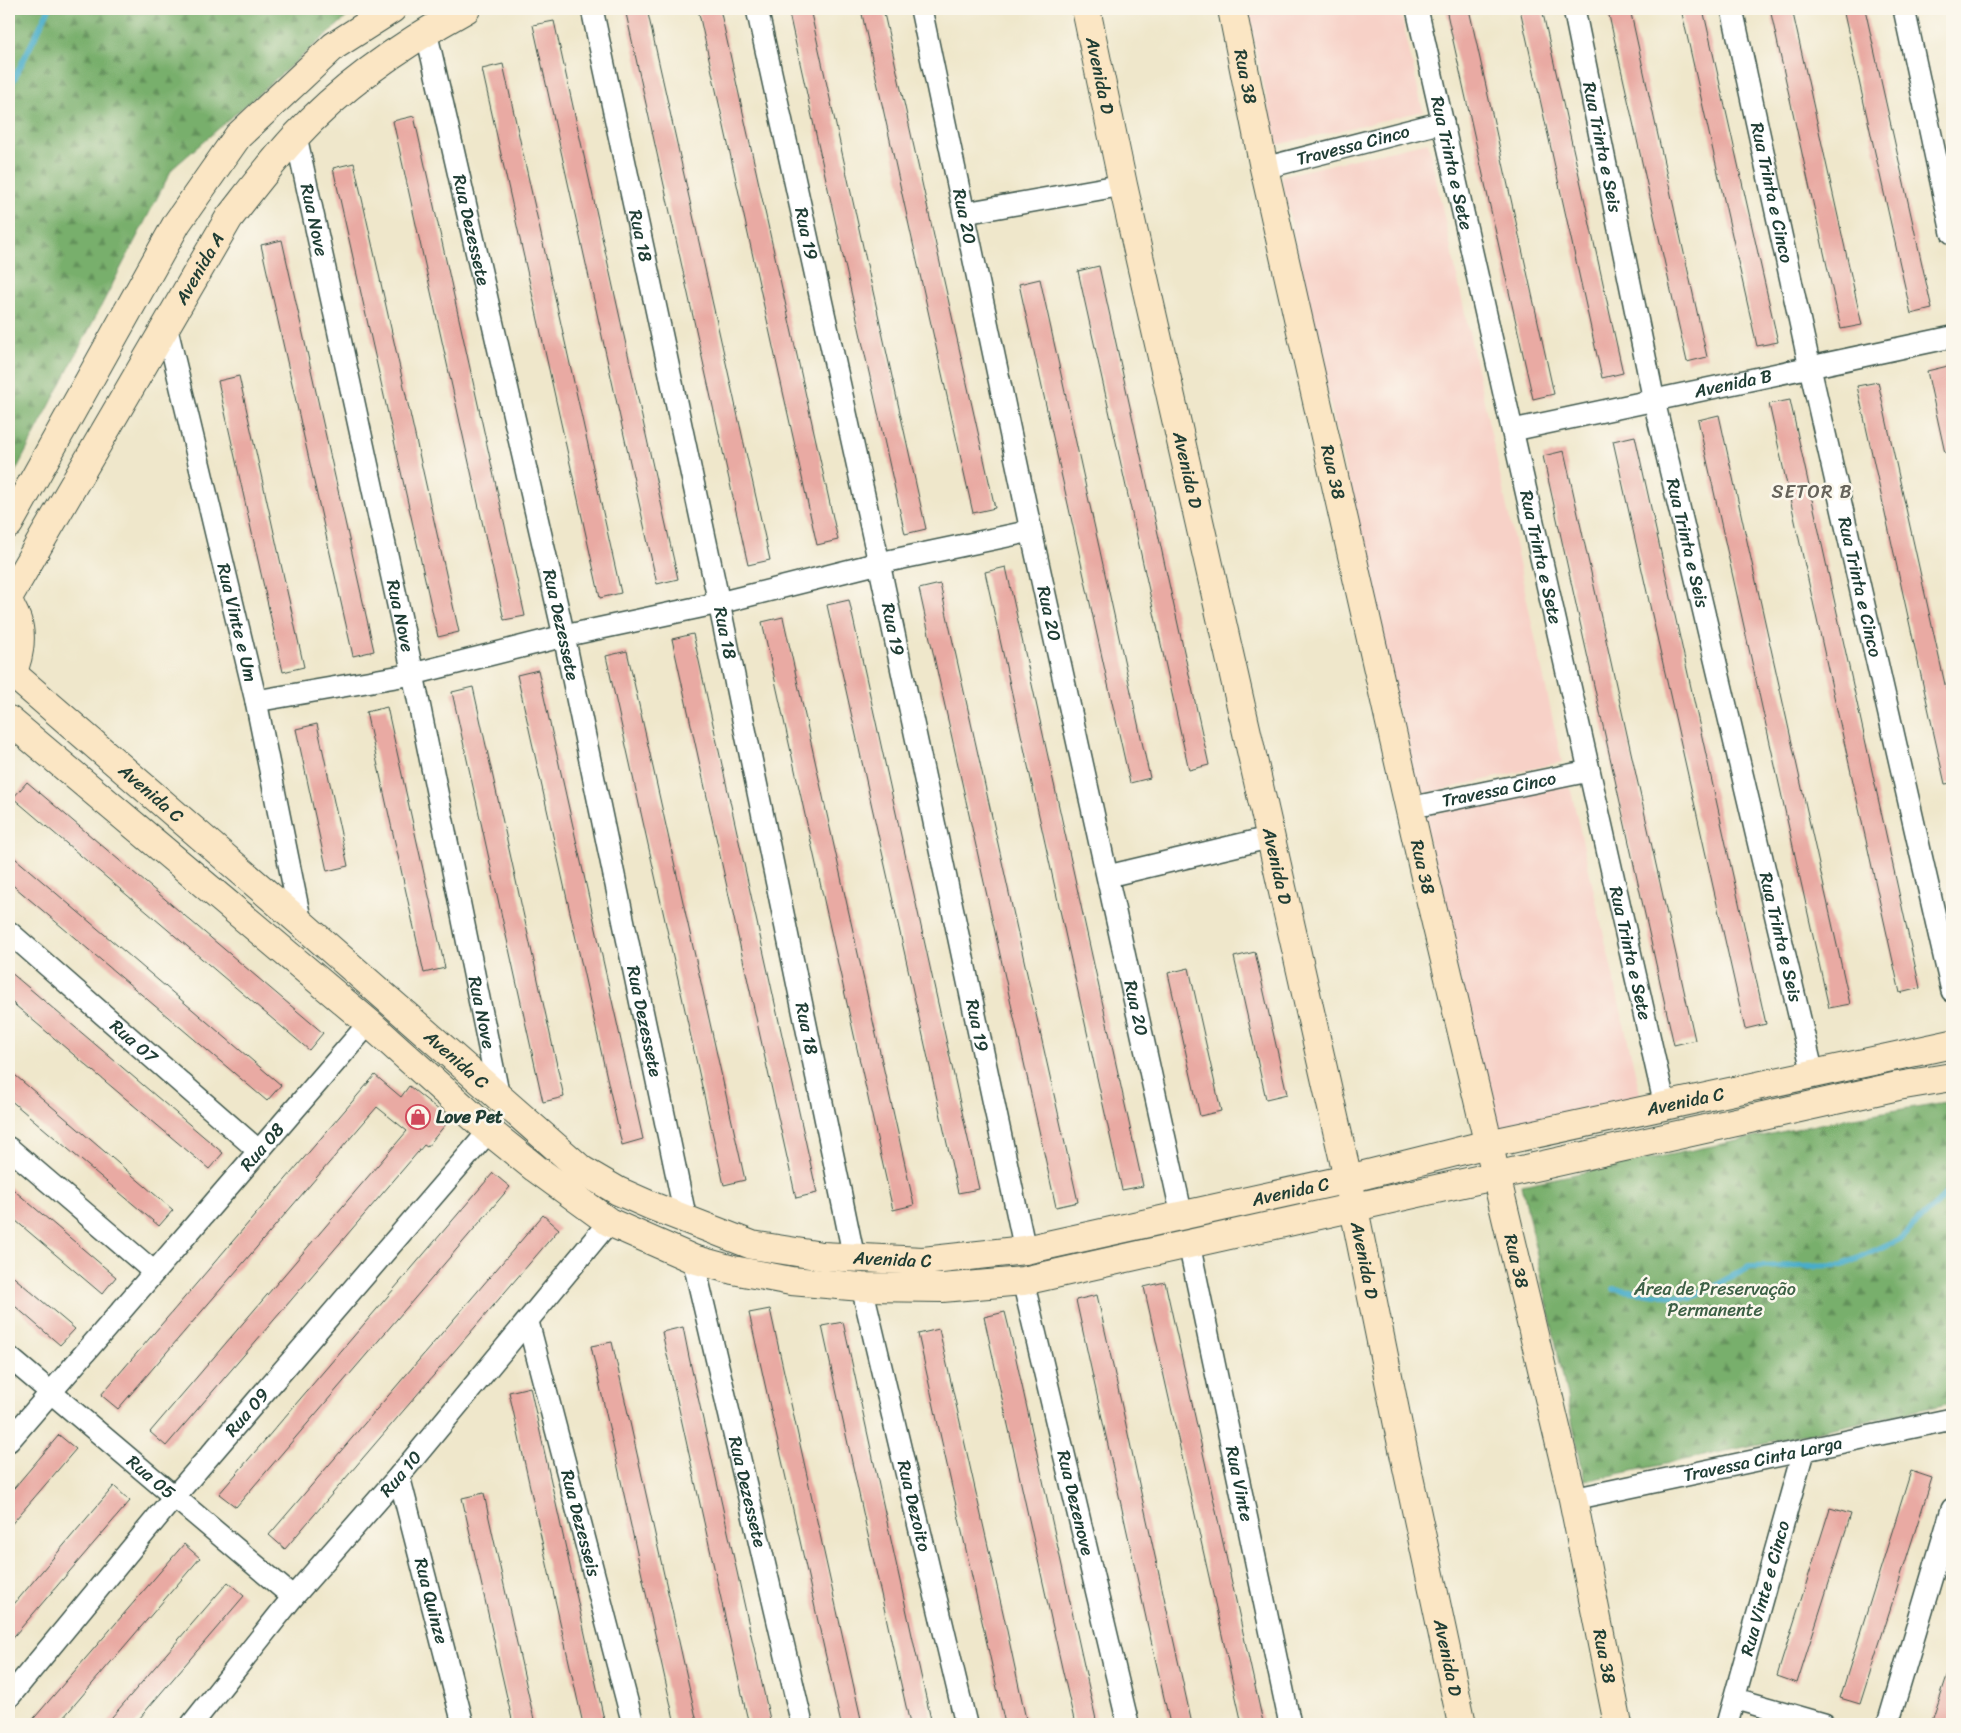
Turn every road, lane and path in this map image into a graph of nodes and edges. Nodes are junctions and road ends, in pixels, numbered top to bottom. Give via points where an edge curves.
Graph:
1 (392, 9) edge
2 (466, 9) edge
3 (592, 9) edge
4 (756, 9) edge
5 (921, 9) edge
6 (1086, 9) edge
7 (1232, 9) edge
8 (1417, 9) edge
9 (1574, 9) edge
10 (1732, 9) edge
11 (1904, 9) edge
12 (426, 31) junction
13 (1443, 122) junction
14 (296, 136) junction
15 (1264, 168) junction
16 (1123, 185) junction
17 (965, 213) junction
18 (1952, 233) edge
19 (166, 325) junction
20 (1952, 338) edge
21 (1810, 368) junction
22 (1654, 401) junction
23 (1513, 430) junction
24 (9, 524) edge
25 (1031, 530) junction
26 (879, 563) junction
27 (9, 596) edge
28 (9, 602) edge
29 (719, 603) junction
30 (564, 636) junction
31 (413, 674) junction
32 (10, 675) edge
33 (256, 701) junction
34 (9, 720) edge
35 (1589, 771) junction
36 (1409, 808) junction
37 (1272, 837) junction
38 (1108, 876) junction
39 (301, 923) junction
40 (9, 932) edge
41 (1952, 991) edge
42 (369, 1023) junction
43 (1952, 1044) edge
44 (1813, 1074) junction
45 (1952, 1077) edge
46 (499, 1097) junction
47 (1665, 1106) junction
48 (489, 1131) junction
49 (1488, 1144) junction
50 (9, 1148) edge
51 (258, 1151) junction
52 (1495, 1175) junction
53 (1348, 1179) junction
54 (1353, 1208) junction
55 (1182, 1216) junction
56 (686, 1220) junction
57 (609, 1222) junction
58 (1189, 1244) junction
59 (1025, 1250) junction
60 (693, 1258) junction
61 (854, 1258) junction
62 (154, 1272) junction
63 (1023, 1281) junction
64 (862, 1287) junction
65 (528, 1322) junction
66 (9, 1357) edge
67 (50, 1393) junction
68 (1952, 1419) edge
69 (9, 1441) edge
70 (1803, 1452) junction
71 (399, 1476) junction
72 (174, 1497) junction
73 (1573, 1499) junction
74 (1952, 1509) edge
75 (293, 1597) junction
76 (9, 1697) edge
77 (1736, 1699) junction
78 (192, 1724) edge
79 (463, 1724) edge
80 (633, 1724) edge
81 (802, 1724) edge
82 (966, 1724) edge
83 (1128, 1724) edge
84 (1290, 1724) edge
85 (1462, 1724) edge
86 (1618, 1724) edge
87 (1727, 1724) edge
88 (1824, 1724) edge
89 (1888, 1724) edge

1 - 24 street via 334,46 238,136 177,223
2 - 12 street, Avenida A
3 - 29 street, Rua 18
4 - 26 street, Rua 19
5 - 17 street, Rua 20
6 - 16 street, Avenida D
7 - 15 street, Rua 38
8 - 13 street, Rua Trinta e Sete
9 - 22 street, Rua Trinta e Seis
10 - 21 street, Rua Trinta e Cinco
11 - 18 street
12 - 14 street, Avenida A via 347,88
12 - 30 street, Rua Dezessete
13 - 15 street, Travessa Cinco
13 - 23 street, Rua Trinta e Sete
14 - 19 street, Avenida A via 230,218
14 - 31 street, Rua Nove
15 - 36 street, Rua 38
16 - 17 street
16 - 37 street, Avenida D
17 - 25 street, Rua 20
19 - 27 street, Avenida A
19 - 33 street, Rua Vinte e Um
20 - 21 street, Avenida B
21 - 22 street, Avenida B
21 - 41 street, Rua Trinta e Cinco
22 - 23 street, Avenida B
22 - 44 street, Rua Trinta e Seis
23 - 35 street, Rua Trinta e Sete
25 - 26 street
25 - 38 street, Rua 20
26 - 29 street
26 - 59 street, Rua 19
28 - 32 street, Avenida C via 18,622 19,648
29 - 30 street
29 - 61 street, Rua 18
30 - 31 street
30 - 56 street, Rua Dezessete
31 - 33 street
31 - 46 street, Rua Nove
32 - 39 street, Avenida C
33 - 39 street, Rua Vinte e Um
34 - 42 street, Avenida C
35 - 36 street, Travessa Cinco
35 - 47 street, Rua Trinta e Sete
36 - 49 street, Rua 38
37 - 38 street
37 - 53 street, Avenida D
38 - 55 street, Rua 20
39 - 46 street, Avenida C
40 - 51 street, Rua 07
42 - 48 street, Avenida C
42 - 51 street, Rua 08
43 - 44 street, Avenida C
44 - 47 street, Avenida C
45 - 52 street, Avenida C via 1898,1086
46 - 56 street, Avenida C via 582,1170 618,1191
47 - 49 street, Avenida C
48 - 57 street, Avenida C
48 - 72 street, Rua 09
49 - 52 street, Rua 38
49 - 53 street, Avenida C
50 - 62 street
51 - 62 street, Rua 08
52 - 54 street, Avenida C
52 - 73 street, Rua 38
53 - 54 street, Avenida D
53 - 55 street, Avenida C
54 - 58 street, Avenida C
54 - 85 street, Avenida D
55 - 59 street, Avenida C
56 - 61 street, Avenida C via 752,1245
57 - 60 street, Avenida C
57 - 65 street, Rua 10
58 - 63 street, Avenida C
58 - 84 street, Rua Vinte
59 - 61 street, Avenida C via 924,1261
60 - 64 street, Avenida C via 733,1270 792,1281
60 - 81 street, Rua Dezessete
62 - 67 street, Rua 08
63 - 64 street, Avenida C via 942,1288
63 - 83 street, Rua Dezenove
64 - 82 street, Rua Dezoito
65 - 71 street, Rua 10
65 - 80 street, Rua Dezesseis
66 - 67 street, Rua 05
67 - 69 street, Rua 08
67 - 72 street, Rua 05
68 - 70 street, Travessa Cinta Larga
70 - 73 street, Travessa Cinta Larga
70 - 77 street, Rua Vinte e Cinco
71 - 75 street, Rua 10
71 - 79 street, Rua Quinze
72 - 75 street, Rua 05
72 - 76 street, Rua 09
73 - 86 street, Rua 38
74 - 89 street
75 - 78 street, Rua 10
77 - 87 street, Rua Vinte e Cinco
77 - 88 street

